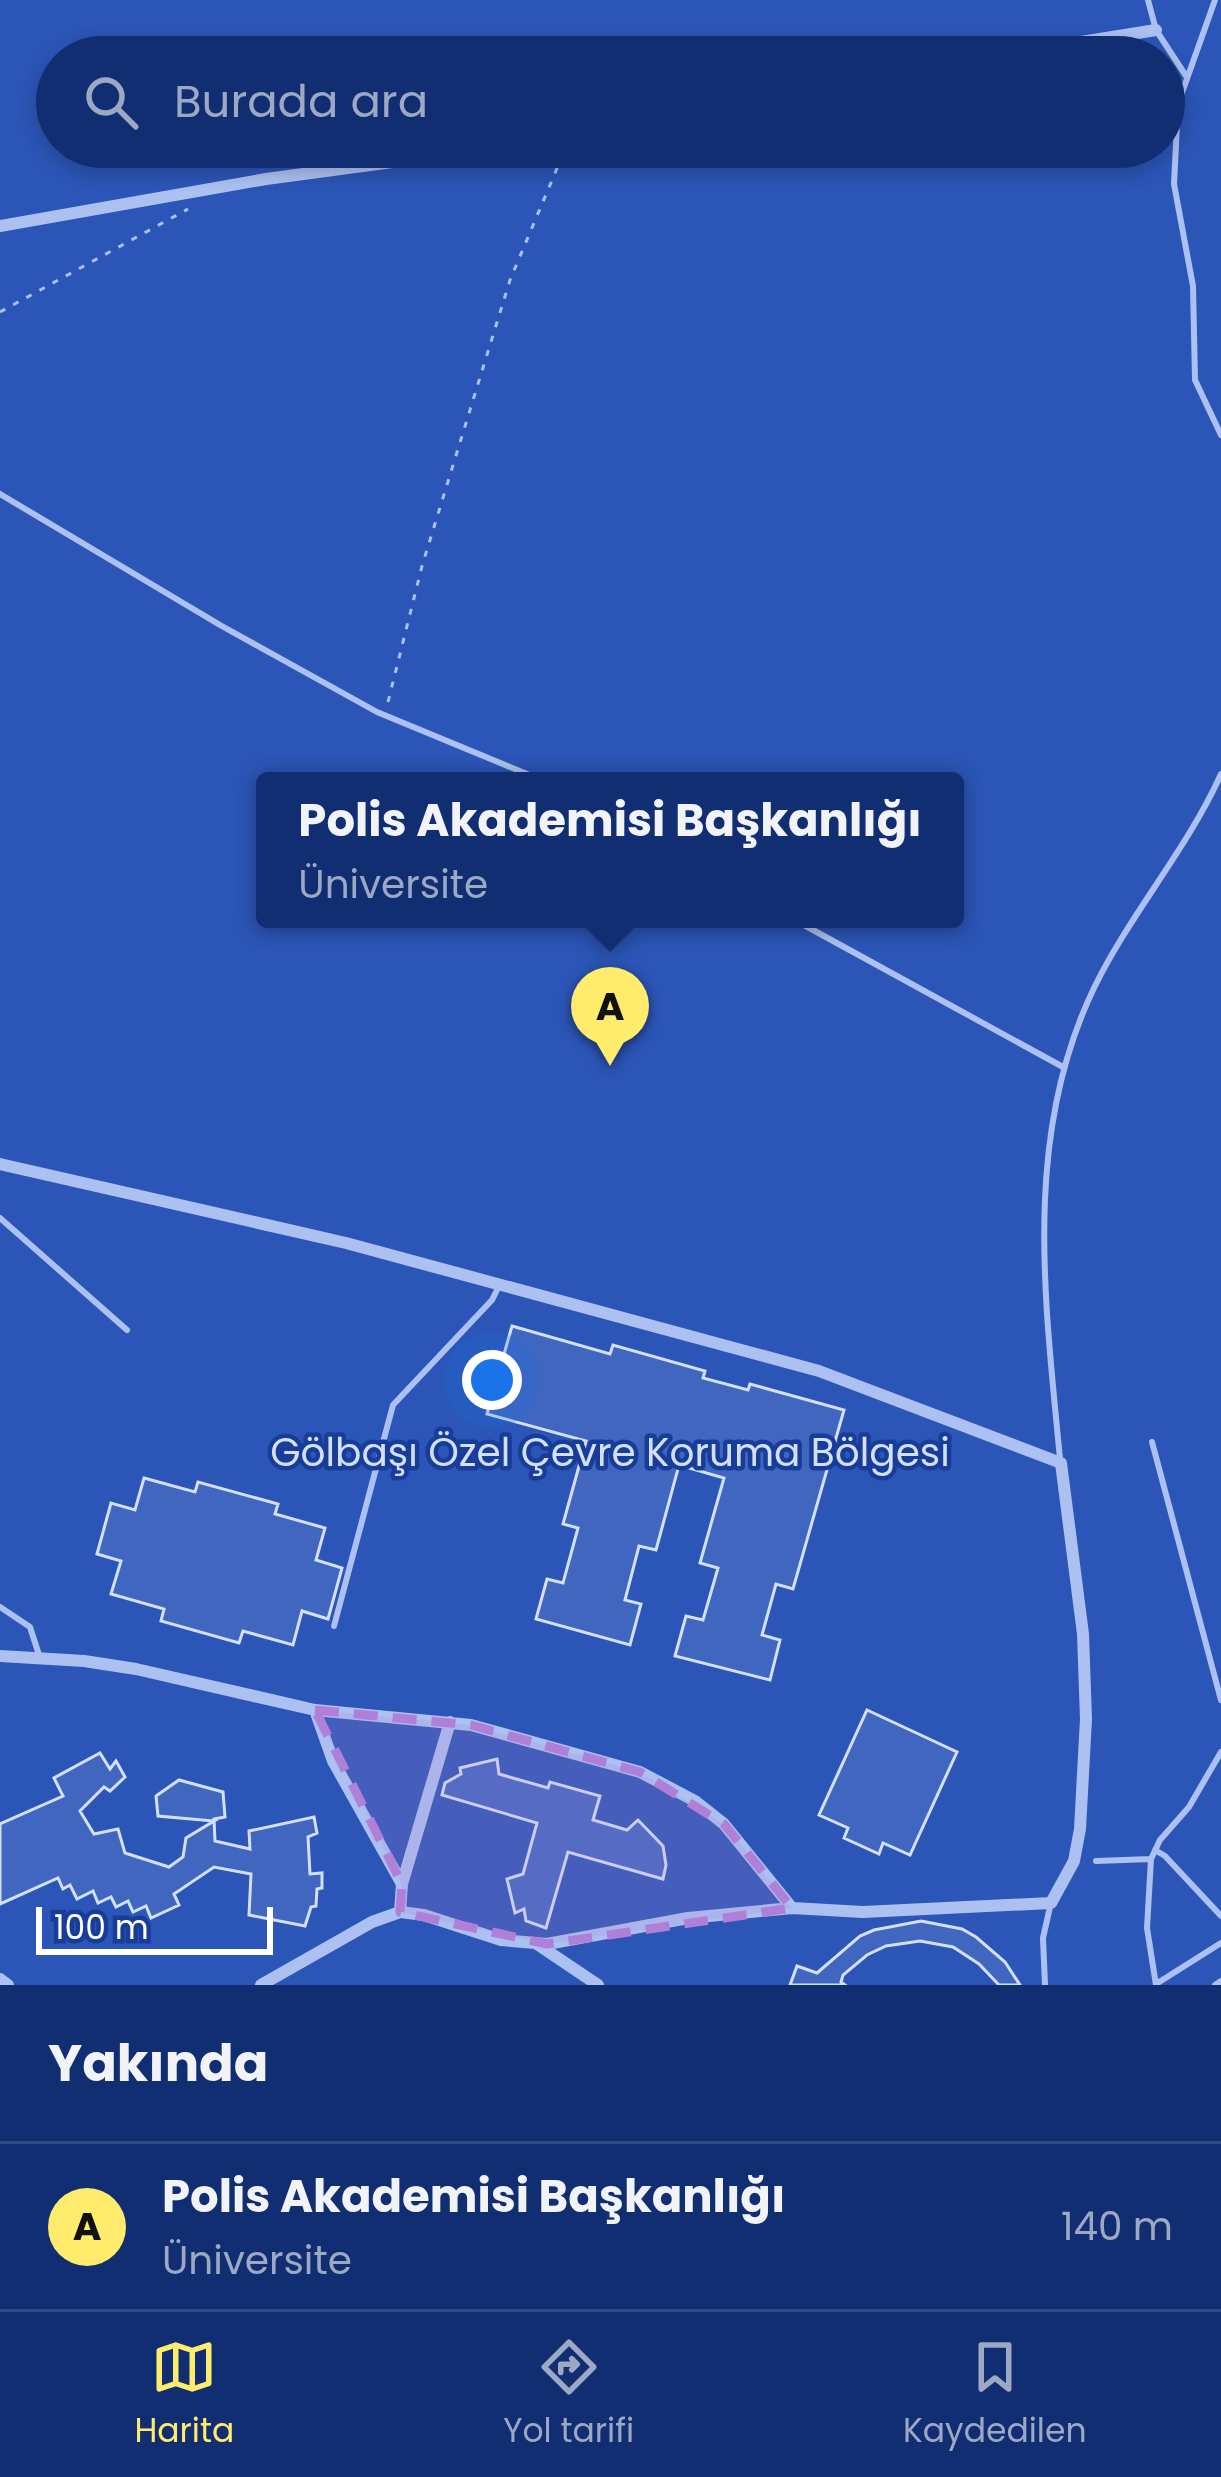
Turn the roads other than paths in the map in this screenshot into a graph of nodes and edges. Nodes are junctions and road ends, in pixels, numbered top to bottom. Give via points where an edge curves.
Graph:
1 (1148, 0) edge
2 (1215, 0) edge
3 (1156, 30) junction
4 (1118, 36) edge
5 (1160, 36) edge
6 (1186, 76) joint
7 (1185, 80) edge
8 (348, 168) edge
9 (1175, 168) edge
10 (0, 226) edge
11 (1221, 435) edge
12 (0, 494) edge
13 (522, 772) edge
14 (1221, 774) edge
15 (809, 928) edge
16 (1063, 1067) junction
17 (0, 1164) edge
18 (0, 1218) edge
19 (499, 1286) junction
20 (127, 1330) dead end
21 (1152, 1442) dead end
22 (1061, 1463) junction
23 (0, 1607) edge
24 (334, 1626) dead end
25 (0, 1656) edge
26 (40, 1658) junction
27 (1221, 1700) edge
28 (315, 1710) junction
29 (450, 1721) junction
30 (1221, 1752) edge
31 (1153, 1855) junction
32 (1096, 1862) dead end
33 (402, 1884) junction
34 (1051, 1903) junction
35 (792, 1908) junction
36 (400, 1912) junction
37 (1221, 1916) edge
38 (536, 1943) junction
39 (1221, 1943) edge
40 (0, 1979) edge
41 (8, 1985) edge
42 (261, 1985) edge
43 (598, 1985) edge
44 (1045, 1985) edge
45 (1156, 1985) edge

1 - 3 lane
2 - 6 lane
3 - 4 street
3 - 5 lane
6 - 7 lane
8 - 10 street
9 - 11 lane via 1190,263 1195,380
12 - 13 lane via 385,716
14 - 16 lane via 1123,934
15 - 16 lane
16 - 22 lane via 1043,1235
17 - 19 street
18 - 20 lane
19 - 22 street via 819,1371
19 - 24 lane via 393,1406
21 - 27 lane
22 - 34 street via 1084,1634 1086,1719 1081,1829
23 - 26 lane via 30,1627
25 - 26 street
26 - 28 street via 136,1670
28 - 29 street
28 - 33 street via 333,1761
29 - 33 street
29 - 35 street via 668,1784 724,1824
30 - 31 lane
31 - 32 lane
31 - 37 lane via 1165,1856
31 - 45 lane via 1147,1928
33 - 36 street
34 - 35 street
34 - 44 lane via 1042,1938
35 - 38 street
36 - 38 street
36 - 42 street
38 - 43 street
39 - 45 lane
40 - 41 street

